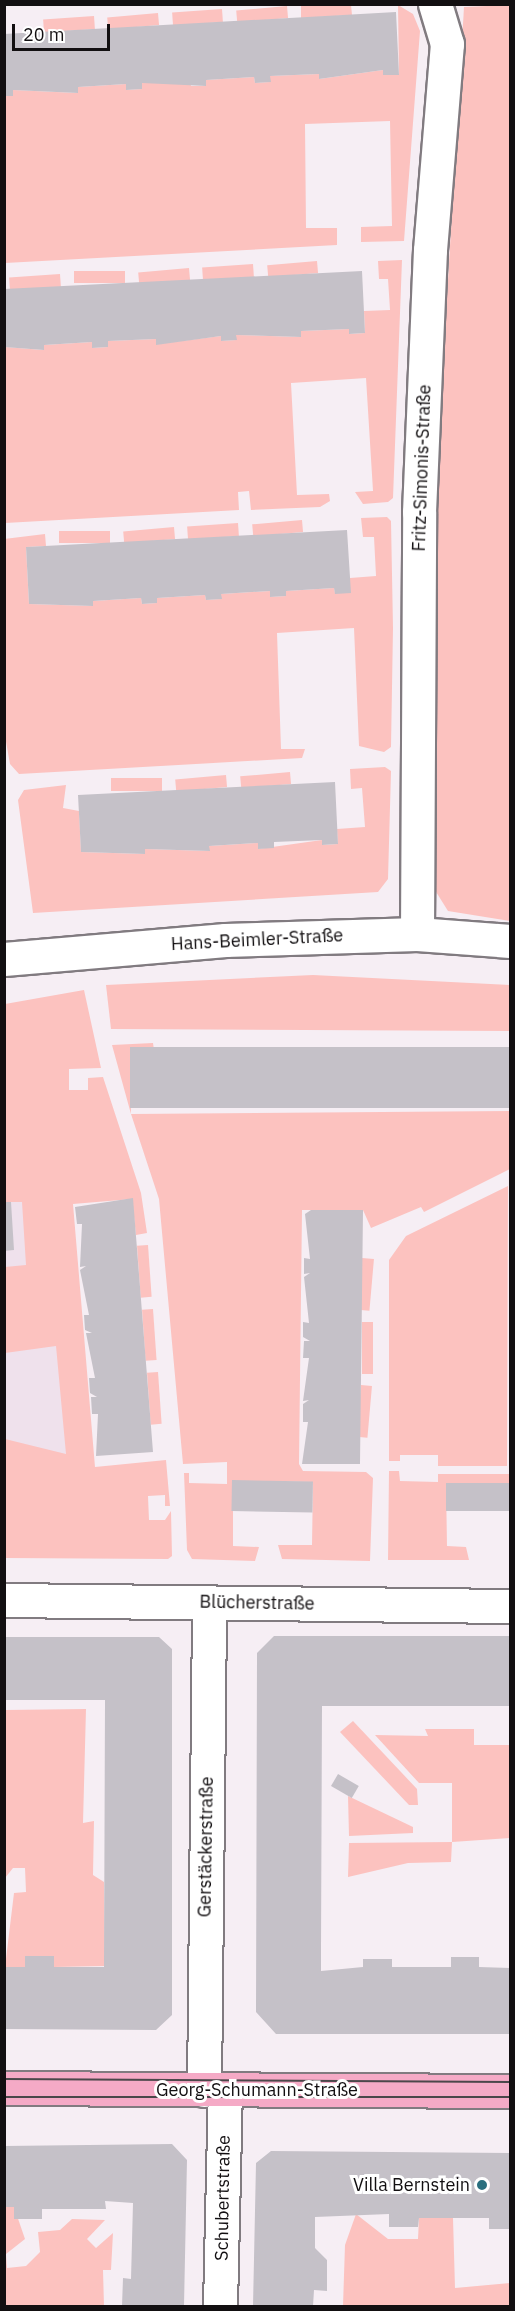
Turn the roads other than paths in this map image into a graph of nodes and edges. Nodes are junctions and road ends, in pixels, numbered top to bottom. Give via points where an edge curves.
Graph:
1 (435, 4) edge
2 (417, 934) junction
3 (510, 941) edge
4 (4, 959) edge
5 (4, 1600) edge
6 (209, 1603) junction
7 (510, 1606) edge
8 (4, 2088) edge
9 (214, 2090) junction
10 (510, 2091) edge
11 (220, 2307) edge

1 - 2 street, Fritz-Simonis-Straße via 447,44 430,250 419,512
2 - 3 street, Hans-Beimler-Straße
2 - 4 street, Hans-Beimler-Straße via 225,940
5 - 6 street, Blücherstraße
6 - 7 street, Blücherstraße
6 - 9 street, Gerstäckerstraße
8 - 9 main road, Georg-Schumann-Straße
9 - 10 main road, Georg-Schumann-Straße
9 - 11 street, Schubertstraße

